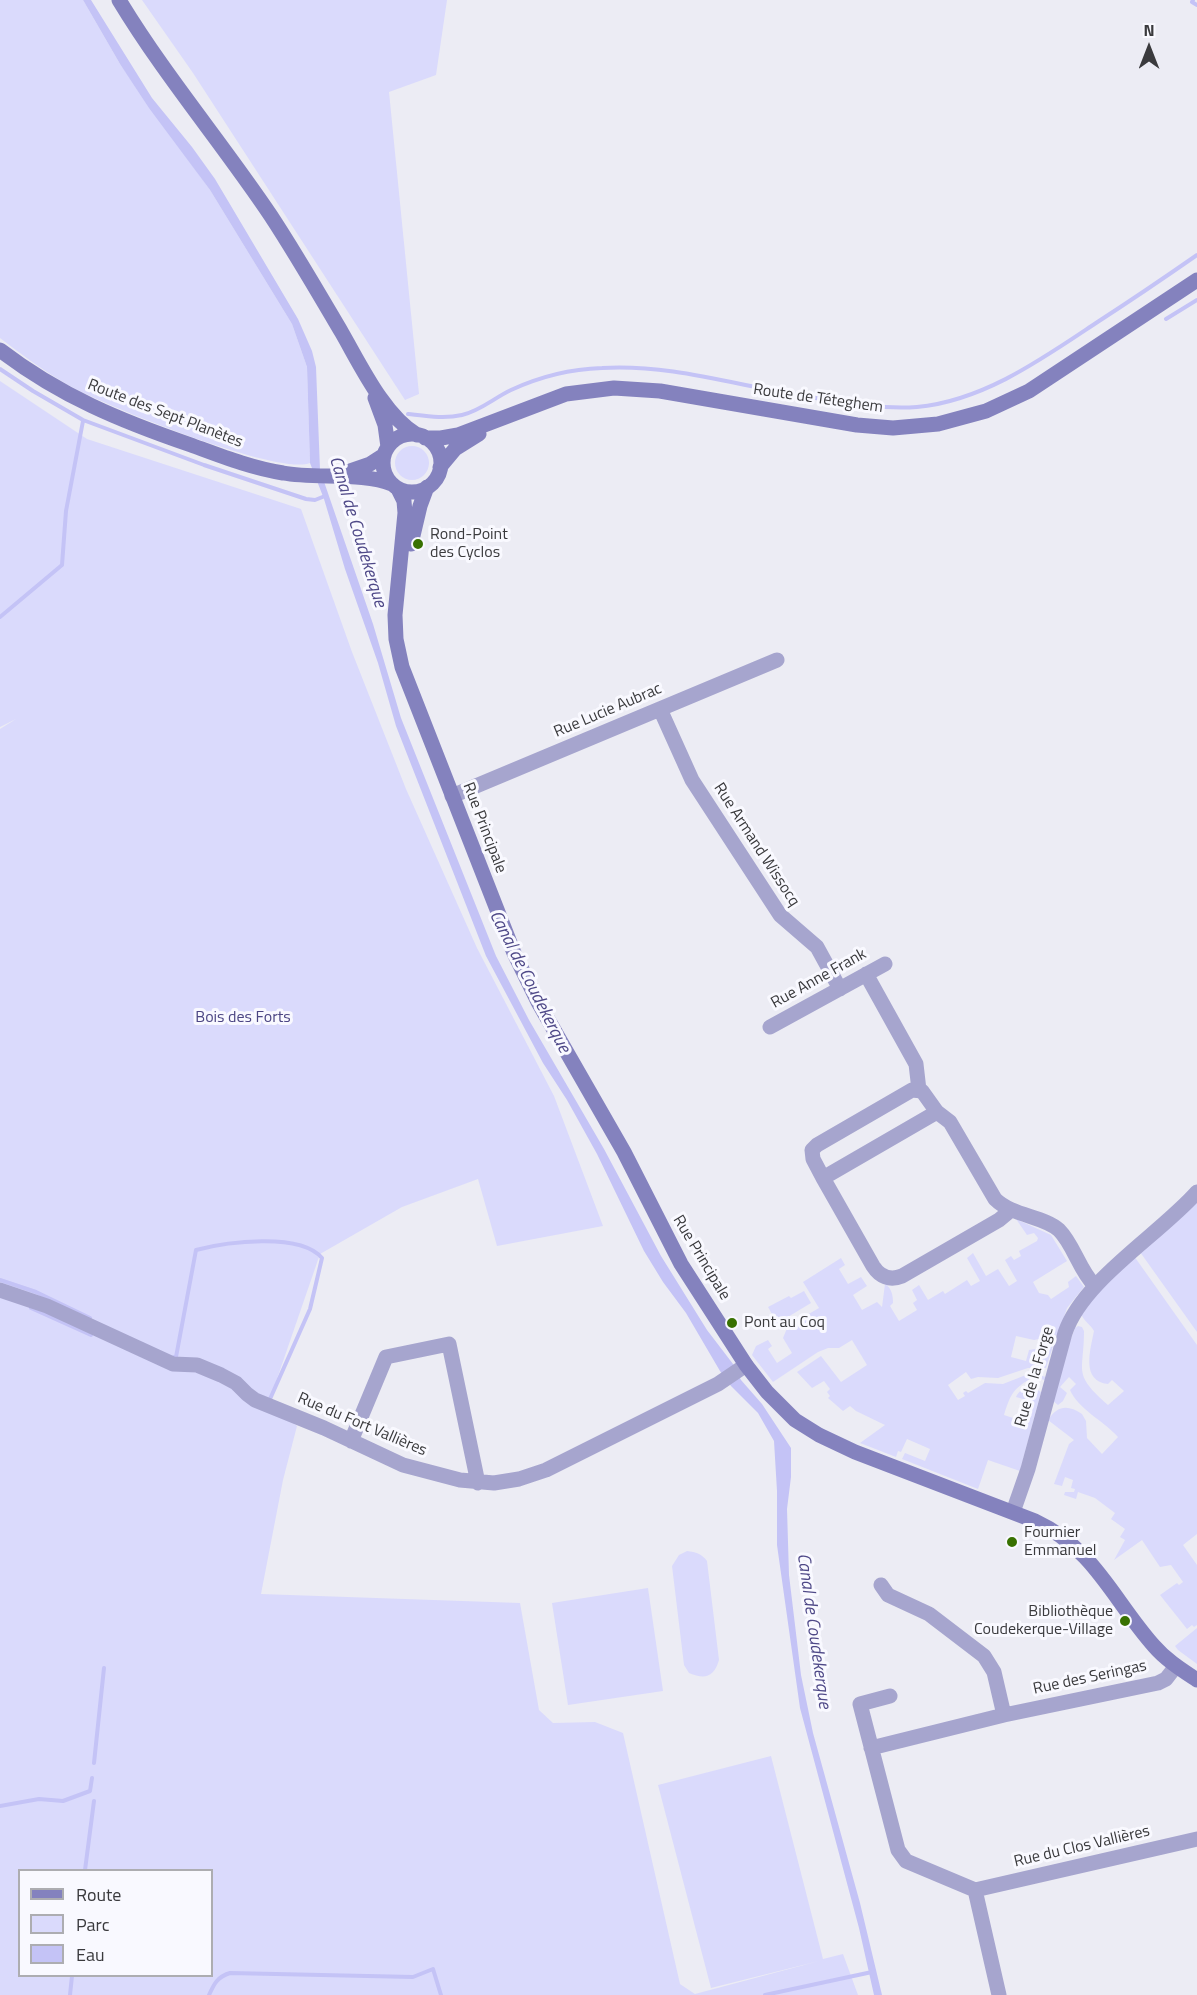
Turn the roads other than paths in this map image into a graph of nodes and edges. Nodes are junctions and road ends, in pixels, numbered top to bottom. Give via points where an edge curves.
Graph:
1 (119, 0) edge
2 (1197, 280) edge
3 (0, 350) edge
4 (362, 367) junction
5 (508, 416) junction
6 (421, 436) junction
7 (386, 451) junction
8 (440, 467) junction
9 (330, 476) junction
10 (395, 486) junction
11 (427, 488) junction
12 (777, 660) dead end
13 (412, 687) junction
14 (660, 709) junction
15 (452, 796) junction
16 (885, 964) dead end
17 (866, 974) junction
18 (840, 988) junction
19 (770, 1027) dead end
20 (919, 1090) junction
21 (937, 1112) junction
22 (823, 1178) junction
23 (1197, 1192) edge
24 (1011, 1210) junction
25 (1095, 1286) junction
26 (0, 1290) edge
27 (743, 1367) junction
28 (351, 1441) junction
29 (478, 1483) junction
30 (1013, 1512) junction
31 (881, 1585) dead end
32 (1176, 1665) junction
33 (1197, 1680) edge
34 (890, 1696) dead end
35 (1004, 1715) junction
36 (871, 1748) junction
37 (1197, 1839) edge
38 (975, 1890) junction
39 (999, 1995) edge

1 - 4 street via 161,66 270,214
2 - 5 street, Route de Téteghem via 1029,392 992,409 938,424 893,428 857,425 626,388 566,394
3 - 9 street, Route des Sept Planètes via 55,387 112,416 266,470
4 - 6 street via 395,416
4 - 7 street via 383,419
5 - 6 street, Route de Téteghem via 452,436
5 - 8 street, Route de Téteghem via 461,445
6 - 7 street via 401,437
6 - 8 street via 437,449
7 - 9 street, Route des Sept Planètes via 370,464
7 - 10 street via 384,471
8 - 11 street
9 - 10 street, Route des Sept Planètes via 376,480
10 - 11 street via 414,492
10 - 13 street, Rue Principale via 405,504 405,519 394,622 400,661
11 - 13 street, Rue Principale via 413,532 405,601 405,646
12 - 14 street, Rue Lucie Aubrac
13 - 15 street, Rue Principale
14 - 15 street, Rue Lucie Aubrac
14 - 18 street, Rue Armand Wissocq via 692,780 780,915 817,947
15 - 27 street, Rue Principale via 508,940 538,1002 616,1138 675,1253
16 - 17 street, Rue Anne Frank
17 - 18 street, Rue Anne Frank
17 - 20 street via 916,1064
18 - 19 street, Rue Anne Frank
20 - 21 street
20 - 22 street via 909,1092 814,1148 813,1159
21 - 22 street
21 - 24 street via 950,1122 995,1199
22 - 24 street via 873,1266 888,1278 902,1276
23 - 25 street, Rue de la Forge
24 - 25 street via 1057,1229
25 - 30 street, Rue de la Forge via 1067,1327
26 - 28 street, Rue du Fort Vallières via 47,1306 172,1365 198,1365 236,1383 255,1400
27 - 29 street, Rue du Fort Vallières via 723,1382 546,1470 511,1481
27 - 30 street, Rue Principale via 781,1407 811,1431
28 - 29 street, Rue du Fort Vallières via 411,1468
28 - 29 street via 386,1357 449,1344
30 - 32 street, Rue Principale via 1048,1527 1086,1557 1155,1647
31 - 35 street via 888,1595 928,1614 984,1656 994,1672
32 - 33 street, Rue Principale
32 - 35 street, Rue des Seringas via 1158,1683
34 - 36 street via 860,1704
35 - 36 street, Rue des Seringas
36 - 38 street via 902,1858
37 - 38 street, Rue du Clos Vallières
38 - 39 street

